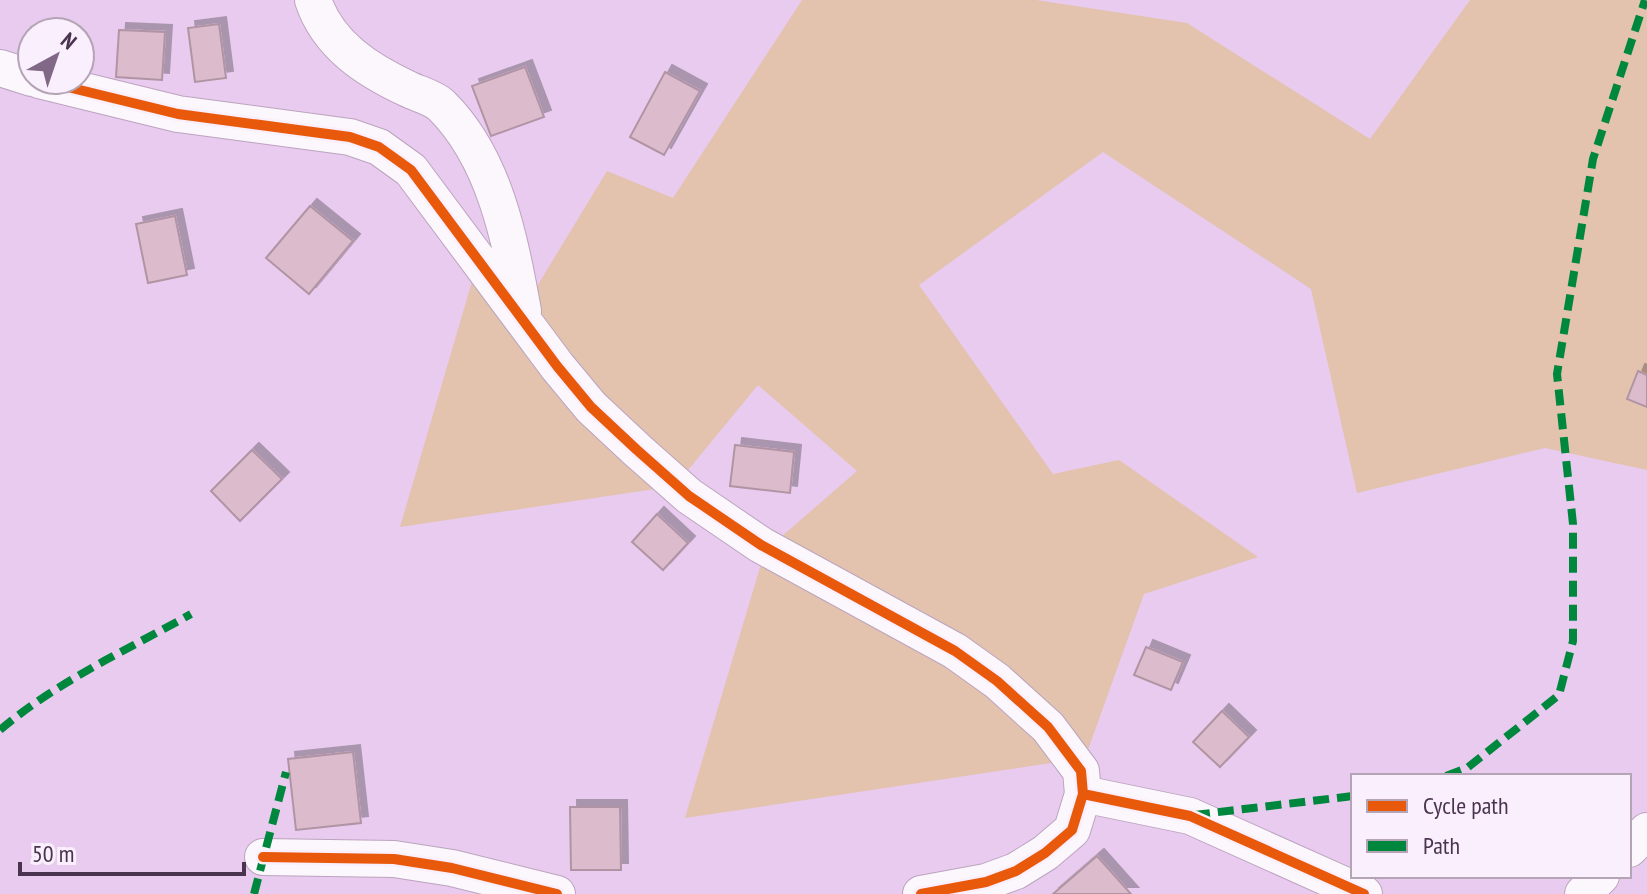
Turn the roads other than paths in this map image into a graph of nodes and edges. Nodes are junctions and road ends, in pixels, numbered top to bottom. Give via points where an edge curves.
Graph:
1 (313, 0) edge
2 (96, 94) edge
3 (525, 320) junction
4 (1083, 794) junction
5 (1647, 831) edge
6 (1631, 847) edge
7 (263, 857) dead end
8 (1599, 878) edge
9 (557, 894) edge
10 (921, 894) edge
11 (1364, 894) edge
12 (1583, 894) edge

1 - 3 street via 339,46 368,67 438,102 466,134 509,236
2 - 3 street via 178,114 350,137 379,147 411,170
3 - 4 street via 591,407 689,496 761,545 955,651 997,681 1048,727 1081,771
4 - 10 street via 1072,830 1016,871
4 - 11 street via 1190,816
5 - 6 street
7 - 9 street via 394,859
8 - 12 street

